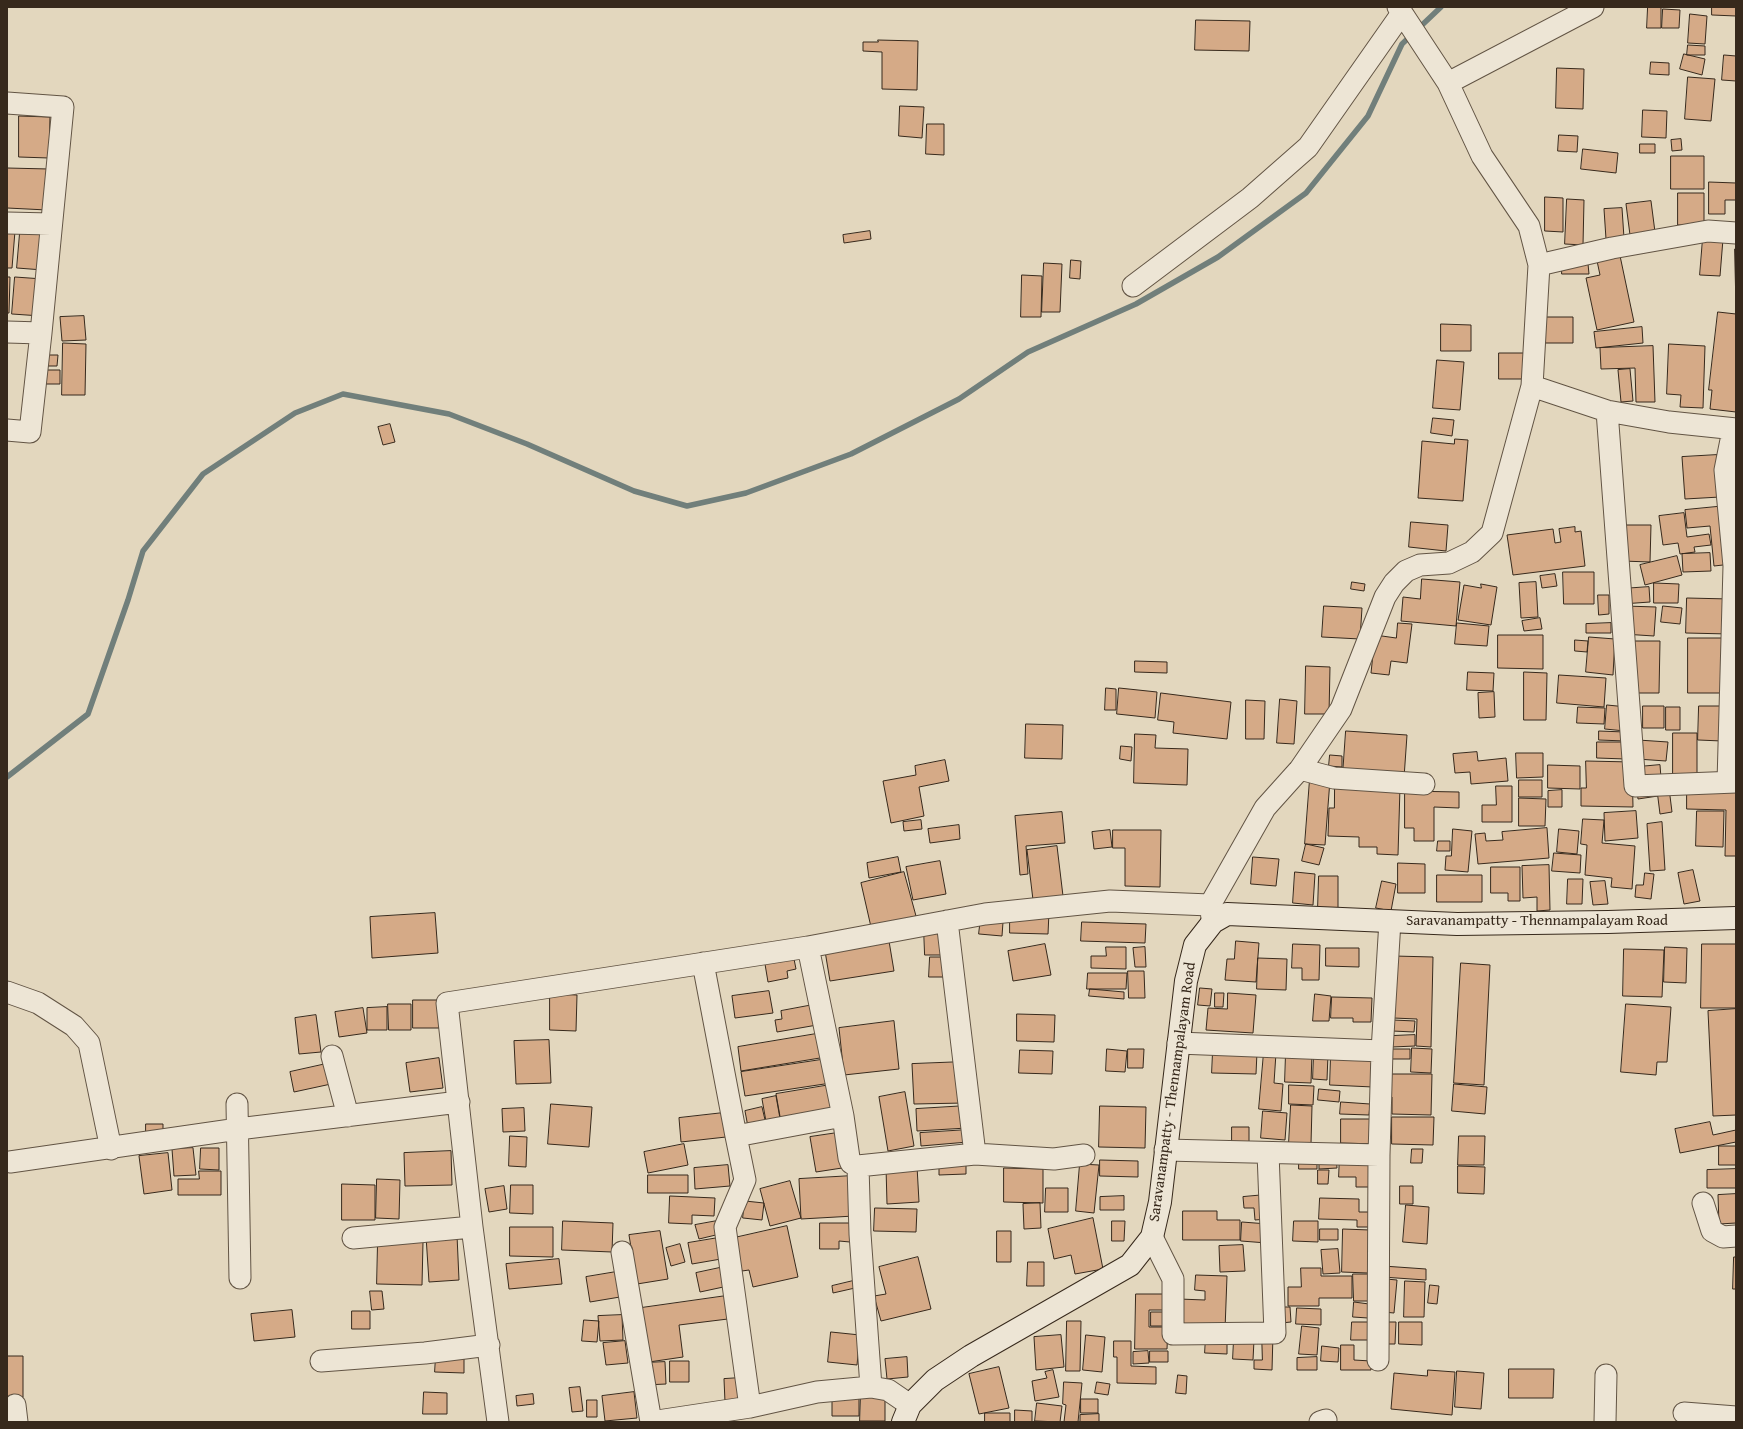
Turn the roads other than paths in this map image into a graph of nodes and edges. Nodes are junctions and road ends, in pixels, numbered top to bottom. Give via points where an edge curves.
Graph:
1 (1593, 7) edge
2 (1401, 12) edge
3 (1448, 83) junction
4 (7, 103) edge
5 (7, 223) edge
6 (51, 224) junction
7 (1736, 233) edge
8 (1539, 266) junction
9 (1133, 286) dead end
10 (7, 332) edge
11 (42, 333) junction
12 (1532, 386) junction
13 (1607, 411) junction
14 (7, 430) edge
15 (1734, 430) edge
16 (1300, 769) junction
17 (1732, 782) edge
18 (1424, 784) dead end
19 (1212, 913) junction
20 (1736, 918) edge
21 (947, 921) junction
22 (1390, 921) junction
23 (808, 947) junction
24 (703, 963) junction
25 (7, 992) edge
26 (1178, 1043) junction
27 (1382, 1051) junction
28 (332, 1056) dead end
29 (459, 1102) junction
30 (237, 1104) dead end
31 (348, 1116) junction
32 (843, 1116) junction
33 (238, 1129) junction
34 (736, 1136) junction
35 (110, 1149) junction
36 (1165, 1150) junction
37 (1268, 1153) junction
38 (975, 1154) junction
39 (1084, 1155) dead end
40 (1379, 1155) junction
41 (10, 1162) dead end
42 (858, 1166) junction
43 (1703, 1203) dead end
44 (472, 1227) junction
45 (1736, 1236) edge
46 (1152, 1237) junction
47 (353, 1238) dead end
48 (622, 1252) dead end
49 (240, 1278) dead end
50 (489, 1345) junction
51 (1378, 1360) dead end
52 (321, 1361) dead end
53 (1606, 1375) dead end
54 (871, 1387) junction
55 (750, 1407) junction
56 (1684, 1413) dead end
57 (906, 1414) edge
58 (1736, 1417) edge
59 (498, 1422) edge
60 (651, 1422) edge
61 (1605, 1422) edge

1 - 3 street
2 - 3 street
2 - 9 street via 1308,147 1250,198
3 - 8 street via 1482,156 1529,226
4 - 6 street via 63,107
5 - 6 street
6 - 11 street
7 - 8 street via 1700,233 1612,248
8 - 12 street
10 - 11 street
11 - 14 street via 30,432
12 - 13 street
12 - 16 street via 1492,533 1472,552 1449,564 1420,565 1406,571 1394,583 1385,597 1341,709
13 - 15 street
13 - 17 street via 1635,786
15 - 17 street via 1725,470 1734,566
16 - 18 street via 1334,778
16 - 19 street via 1265,808
19 - 21 street via 1110,901 985,914
19 - 22 main road, Saravanampatty - Thennampalayam Road
19 - 26 main road, Saravanampatty - Thennampalayam Road via 1195,945 1186,981
20 - 22 main road, Saravanampatty - Thennampalayam Road via 1457,924
21 - 23 street
21 - 38 street
22 - 27 street
23 - 24 street
23 - 32 street
24 - 29 street via 447,1003
24 - 34 street
25 - 35 street via 38,1003 74,1026 89,1043
26 - 27 street
26 - 36 main road, Saravanampatty - Thennampalayam Road
27 - 40 street
28 - 31 street
29 - 31 street
29 - 44 street
30 - 33 street
31 - 33 street
32 - 34 street
32 - 42 street via 849,1158 851,1163
33 - 35 street
33 - 49 street
34 - 55 street via 745,1180 725,1227
35 - 41 street via 78,1151
36 - 37 street
36 - 46 main road, Saravanampatty - Thennampalayam Road via 1160,1202
37 - 40 street
37 - 46 street via 1275,1333 1173,1334 1173,1279
38 - 39 street via 1054,1159
38 - 42 street
40 - 51 street
42 - 54 street
43 - 45 street via 1712,1231 1723,1237
44 - 47 street
44 - 50 street
46 - 57 main road, Saravanampatty - Thennampalayam Road via 1130,1266 971,1356 935,1380
48 - 60 street
50 - 52 street
50 - 59 street
53 - 61 street
54 - 55 street via 817,1392
54 - 57 street via 888,1390
55 - 60 street
56 - 58 street

